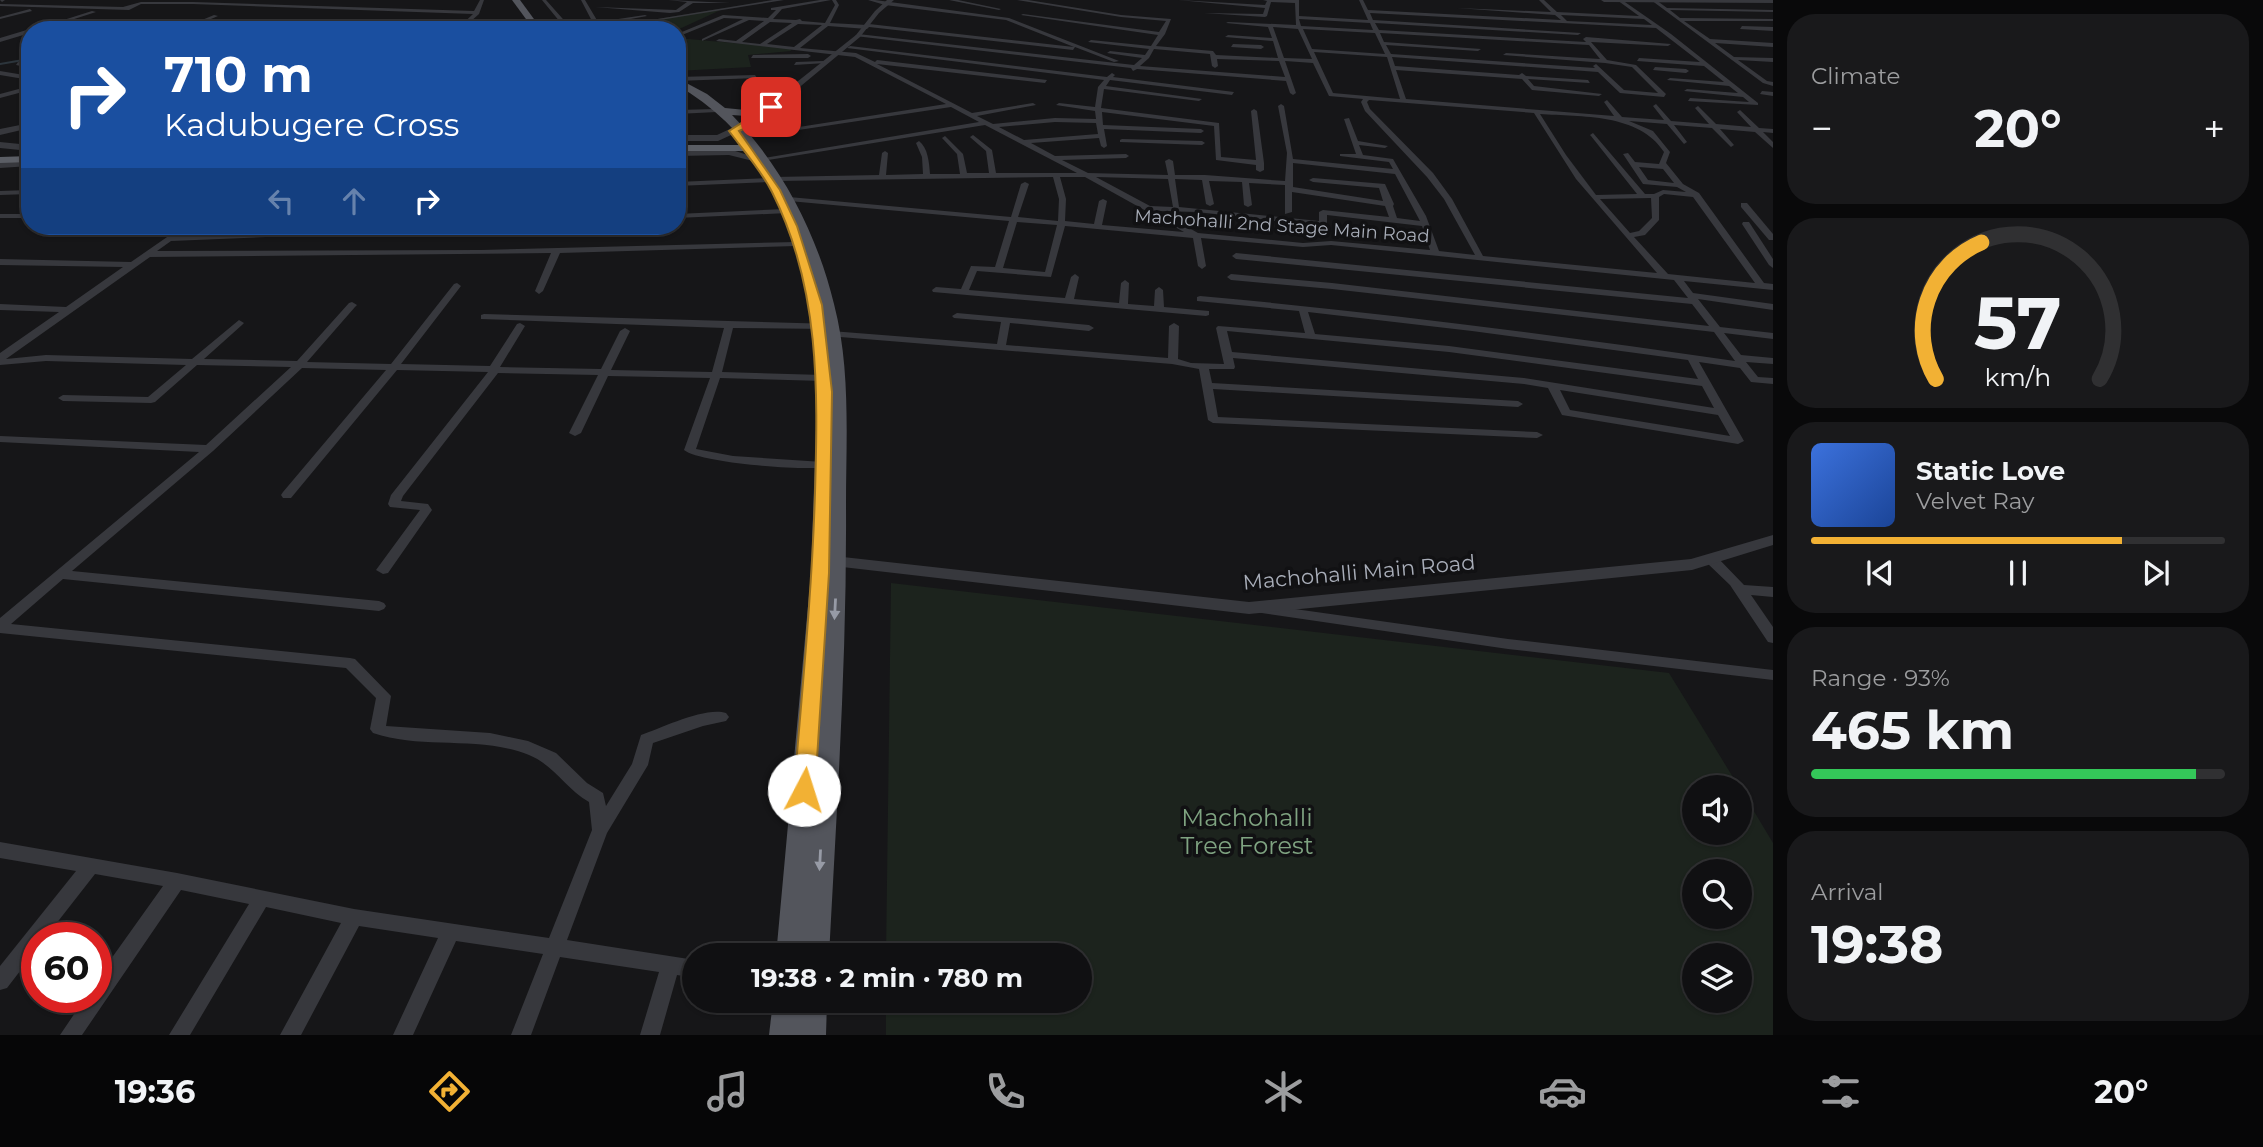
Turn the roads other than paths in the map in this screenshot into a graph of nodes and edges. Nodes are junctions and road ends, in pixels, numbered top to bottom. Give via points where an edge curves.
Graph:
1 (52, 0) edge
2 (294, 0) edge
3 (510, 0) edge
4 (516, 0) edge
5 (544, 0) edge
6 (583, 0) edge
7 (609, 0) edge
8 (670, 0) edge
9 (782, 0) edge
10 (832, 0) edge
11 (870, 0) edge
12 (951, 0) edge
13 (1019, 0) edge
14 (1111, 0) edge
15 (1180, 0) edge
16 (1361, 0) edge
17 (1541, 0) edge
18 (1604, 0) edge
19 (1619, 0) edge
20 (1654, 0) edge
21 (1726, 0) edge
22 (693, 1) edge
23 (1058, 1) edge
24 (1296, 1) edge
25 (1771, 1) edge
26 (1, 2) edge
27 (102, 2) dead end
28 (888, 2) edge
29 (1132, 2) dead end
30 (1267, 2) edge
31 (480, 3) edge
32 (732, 3) dead end
33 (813, 3) junction
34 (19, 5) junction
35 (44, 6) junction
36 (1549, 7) junction
37 (105, 8) junction
38 (780, 8) junction
39 (1460, 8) dead end
40 (1072, 9) junction
41 (1173, 9) dead end
42 (1667, 9) junction
43 (768, 10) dead end
44 (1003, 10) dead end
45 (1034, 10) dead end
46 (0, 11) edge
47 (226, 11) dead end
48 (677, 11) junction
49 (1367, 11) junction
50 (1635, 11) junction
51 (1773, 11) edge
52 (757, 12) dead end
53 (477, 13) junction
54 (1206, 13) dead end
55 (1555, 13) junction
56 (1063, 14) junction
57 (1023, 15) dead end
58 (216, 16) dead end
59 (747, 16) junction
60 (1297, 17) junction
61 (0, 18) edge
62 (1644, 18) junction
63 (470, 19) joint
64 (1679, 19) junction
65 (769, 20) junction
66 (1054, 20) junction
67 (1773, 20) edge
68 (62, 21) edge
69 (203, 21) edge
70 (525, 21) edge
71 (531, 21) edge
72 (562, 21) edge
73 (594, 21) edge
74 (615, 21) edge
75 (648, 21) edge
76 (1370, 21) junction
77 (798, 22) junction
78 (1120, 22) dead end
79 (1566, 22) junction
80 (828, 24) junction
81 (1083, 24) junction
82 (1687, 24) junction
83 (1044, 25) dead end
84 (1270, 25) junction
85 (868, 26) junction
86 (1299, 26) junction
87 (1103, 27) junction
88 (1657, 27) junction
89 (1074, 29) dead end
90 (1773, 29) edge
91 (1589, 31) dead end
92 (686, 32) edge
93 (1375, 32) junction
94 (1577, 32) junction
95 (1602, 32) dead end
96 (21, 33) edge
97 (1698, 33) junction
98 (1162, 34) junction
99 (1669, 35) junction
100 (858, 36) junction
101 (1097, 36) dead end
102 (1274, 36) junction
103 (1751, 36) dead end
104 (1494, 39) junction
105 (0, 40) edge
106 (704, 40) dead end
107 (1080, 40) dead end
108 (719, 41) dead end
109 (1157, 41) junction
110 (1710, 41) junction
111 (1091, 42) dead end
112 (1589, 42) junction
113 (737, 43) junction
114 (1383, 43) junction
115 (1668, 44) dead end
116 (762, 45) junction
117 (1773, 45) edge
118 (1233, 46) dead end
119 (796, 48) junction
120 (1153, 48) junction
121 (1278, 48) junction
122 (1527, 48) dead end
123 (1720, 48) junction
124 (1309, 50) junction
125 (1478, 50) dead end
126 (1632, 50) dead end
127 (1091, 51) junction
128 (1773, 51) edge
129 (837, 52) junction
130 (1668, 52) dead end
131 (1110, 53) dead end
132 (1681, 53) dead end
133 (1693, 54) junction
134 (753, 57) dead end
135 (1147, 57) junction
136 (1389, 57) junction
137 (1733, 57) junction
138 (866, 60) junction
139 (1282, 60) junction
140 (1591, 60) junction
141 (1639, 60) dead end
142 (1773, 60) edge
143 (1314, 61) junction
144 (1605, 61) junction
145 (823, 63) junction
146 (1215, 63) junction
147 (18, 64) dead end
148 (21, 64) edge
149 (1513, 64) junction
150 (1706, 64) junction
151 (1742, 64) junction
152 (767, 65) dead end
153 (1128, 66) junction
154 (1773, 66) edge
155 (1136, 67) junction
156 (1268, 68) dead end
157 (1276, 68) dead end
158 (1285, 68) junction
159 (1394, 68) junction
160 (1655, 69) dead end
161 (1601, 70) junction
162 (1692, 72) dead end
163 (1705, 72) dead end
164 (0, 73) edge
165 (1717, 73) junction
166 (1754, 74) junction
167 (21, 76) edge
168 (1773, 76) edge
169 (755, 77) dead end
170 (1524, 77) junction
171 (1107, 79) junction
172 (1287, 79) junction
173 (1670, 80) dead end
174 (1045, 81) dead end
175 (1588, 82) dead end
176 (686, 84) edge
177 (1731, 84) junction
178 (1773, 84) edge
179 (0, 87) edge
180 (686, 88) edge
181 (1101, 88) junction
182 (21, 90) joint
183 (1564, 91) junction
184 (1687, 91) dead end
185 (1232, 93) dead end
186 (1293, 93) dead end
187 (1762, 93) dead end
188 (1599, 94) dead end
189 (1773, 94) edge
190 (1744, 95) junction
191 (0, 96) edge
192 (1367, 98) junction
193 (1199, 99) dead end
194 (1569, 99) dead end
195 (1404, 100) junction
196 (1690, 100) dead end
197 (1607, 102) dead end
198 (952, 105) junction
199 (1033, 105) dead end
200 (1059, 105) dead end
201 (1281, 106) dead end
202 (1574, 106) dead end
203 (1656, 106) dead end
204 (1698, 108) dead end
205 (768, 109) junction
206 (1100, 110) junction
207 (720, 111) junction
208 (1254, 111) dead end
209 (686, 112) edge
210 (1536, 112) junction
211 (1740, 112) dead end
212 (969, 115) junction
213 (1581, 117) junction
214 (1347, 119) dead end
215 (1622, 120) junction
216 (1099, 124) junction
217 (1671, 124) junction
218 (988, 125) junction
219 (21, 127) edge
220 (1715, 127) junction
221 (1119, 128) junction
222 (1034, 129) dead end
223 (1759, 130) junction
224 (1200, 131) dead end
225 (1773, 131) edge
226 (0, 132) edge
227 (1593, 135) dead end
228 (1102, 136) junction
229 (742, 137) junction
230 (973, 137) dead end
231 (945, 138) dead end
232 (1044, 139) junction
233 (686, 140) edge
234 (1122, 141) junction
235 (1021, 142) junction
236 (1684, 142) dead end
237 (919, 143) dead end
238 (1202, 143) dead end
239 (1356, 143) junction
240 (0, 145) edge
241 (1731, 145) dead end
242 (1104, 146) dead end
243 (1385, 146) dead end
244 (1773, 146) edge
245 (21, 147) edge
246 (686, 148) edge
247 (686, 150) edge
248 (885, 153) dead end
249 (1626, 154) dead end
250 (1342, 155) dead end
251 (1126, 156) junction
252 (1360, 157) junction
253 (1051, 158) junction
254 (21, 159) edge
255 (0, 160) edge
256 (1169, 161) dead end
257 (1290, 161) junction
258 (1260, 163) junction
259 (1634, 164) junction
260 (1664, 167) junction
261 (766, 169) junction
262 (1398, 172) junction
263 (1130, 175) junction
264 (964, 176) junction
265 (993, 176) junction
266 (1056, 176) junction
267 (1086, 176) junction
268 (1171, 176) junction
269 (882, 177) junction
270 (927, 177) junction
271 (1205, 177) junction
272 (1245, 180) junction
273 (1313, 180) dead end
274 (1261, 181) junction
275 (686, 182) edge
276 (1025, 184) dead end
277 (1289, 186) junction
278 (1680, 186) junction
279 (0, 192) edge
280 (21, 192) edge
281 (1696, 195) junction
282 (1643, 196) junction
283 (1655, 196) junction
284 (1595, 197) junction
285 (1103, 201) dead end
286 (1210, 204) dead end
287 (1390, 204) junction
288 (787, 205) junction
289 (1248, 205) dead end
290 (1744, 205) dead end
291 (1176, 206) dead end
292 (1149, 208) junction
293 (1288, 212) dead end
294 (686, 215) edge
295 (0, 216) edge
296 (21, 216) edge
297 (1014, 219) junction
298 (1394, 221) junction
299 (1061, 224) junction
300 (1424, 224) junction
301 (1746, 224) dead end
302 (1097, 228) junction
303 (176, 235) edge
304 (266, 235) edge
305 (1197, 236) junction
306 (1629, 236) junction
307 (1754, 236) junction
308 (1772, 238) edge
309 (170, 239) junction
310 (1331, 243) junction
311 (796, 244) junction
312 (556, 252) junction
313 (1435, 253) junction
314 (1769, 253) edge
315 (149, 254) junction
316 (1236, 256) dead end
317 (1480, 257) junction
318 (0, 262) edge
319 (1330, 264) junction
320 (133, 265) junction
321 (1773, 265) edge
322 (1202, 266) dead end
323 (998, 270) junction
324 (1664, 275) junction
325 (1676, 276) junction
326 (1075, 277) dead end
327 (1231, 277) dead end
328 (1125, 284) dead end
329 (1761, 285) junction
330 (457, 286) dead end
331 (1332, 286) junction
332 (1773, 287) edge
333 (936, 290) dead end
334 (1160, 290) dead end
335 (539, 291) dead end
336 (964, 292) junction
337 (1691, 298) junction
338 (1200, 299) dead end
339 (1069, 301) junction
340 (352, 305) dead end
341 (1123, 306) junction
342 (0, 307) edge
343 (1303, 307) junction
344 (1773, 307) edge
345 (1159, 309) junction
346 (68, 310) junction
347 (1206, 313) dead end
348 (957, 316) dead end
349 (484, 317) dead end
350 (1006, 320) junction
351 (239, 323) dead end
352 (729, 325) junction
353 (520, 326) dead end
354 (1174, 326) dead end
355 (1089, 328) dead end
356 (826, 329) junction
357 (1715, 329) junction
358 (625, 331) dead end
359 (1311, 336) junction
360 (1773, 336) edge
361 (1001, 348) junction
362 (1227, 355) junction
363 (1692, 358) junction
364 (0, 360) edge
365 (1173, 361) junction
366 (1741, 361) junction
367 (1773, 361) edge
368 (196, 362) junction
369 (299, 365) junction
370 (394, 367) junction
371 (1204, 367) junction
372 (496, 369) junction
373 (605, 372) junction
374 (716, 375) junction
375 (823, 378) junction
376 (1773, 381) edge
377 (1706, 383) junction
378 (1207, 386) junction
379 (1552, 386) junction
380 (63, 398) dead end
381 (1518, 404) dead end
382 (1722, 412) junction
383 (575, 433) dead end
384 (1537, 435) dead end
385 (0, 439) edge
386 (209, 449) junction
387 (824, 465) junction
388 (287, 495) dead end
389 (1773, 540) edge
390 (1711, 559) junction
391 (829, 560) junction
392 (383, 570) dead end
393 (60, 574) junction
394 (1739, 589) junction
395 (1773, 592) edge
396 (379, 606) dead end
397 (1249, 608) junction
398 (0, 627) edge
399 (1773, 638) edge
400 (1773, 675) edge
401 (720, 718) dead end
402 (600, 830) junction
403 (2, 852) edge
404 (90, 867) junction
405 (177, 881) junction
406 (262, 898) junction
407 (354, 918) junction
408 (451, 931) junction
409 (792, 943) edge
410 (814, 943) edge
411 (555, 947) junction
412 (671, 965) junction
413 (682, 967) edge
414 (112, 974) edge
415 (0, 981) edge
416 (85, 1013) edge
417 (787, 1013) edge
418 (811, 1013) edge
419 (70, 1035) edge
420 (179, 1035) edge
421 (290, 1035) edge
422 (403, 1035) edge
423 (521, 1035) edge
424 (650, 1035) edge
425 (785, 1035) edge
426 (810, 1035) edge

1 - 27 street
2 - 31 street
3 - 70 main road
4 - 71 main road
5 - 72 street
6 - 73 street
7 - 48 street via 597,7
8 - 22 street
9 - 75 street
10 - 33 street
10 - 80 street via 838,5
11 - 28 street
12 - 44 street
13 - 40 street
14 - 29 street
15 - 30 street
15 - 41 street
16 - 49 street
17 - 36 street
18 - 19 street
19 - 20 street
19 - 50 street
20 - 21 street
20 - 42 street
21 - 25 street
22 - 32 street
22 - 48 street
23 - 40 street via 1083,4
24 - 30 street
24 - 60 street
26 - 34 street
28 - 85 street
28 - 127 street via 1007,19
30 - 54 street via 1265,16
31 - 53 street
33 - 38 street
33 - 77 street
34 - 35 street
34 - 46 street
35 - 37 street
35 - 61 street
36 - 50 street
36 - 55 street
37 - 53 street via 165,4
37 - 68 street
38 - 43 street
38 - 65 street
39 - 55 street
40 - 56 street
40 - 98 street via 1169,20
42 - 51 street
42 - 64 street
45 - 56 street
47 - 63 street
48 - 74 street
49 - 76 street
49 - 79 street
50 - 62 street
52 - 59 street
53 - 63 street
55 - 62 street
55 - 79 street
56 - 66 street
56 - 78 street
57 - 66 street
58 - 69 street
59 - 65 street
59 - 92 street via 723,16
59 - 106 street
60 - 76 street
60 - 86 street
62 - 88 street
64 - 67 street
64 - 82 street
65 - 77 street
65 - 113 street
66 - 81 street
66 - 83 street
76 - 93 street
76 - 94 street
77 - 80 street
77 - 116 street
79 - 88 street
79 - 94 street
80 - 85 street
80 - 119 street
81 - 87 street
81 - 89 street
82 - 90 street
82 - 97 street
84 - 86 street
84 - 102 street
84 - 102 street via 1228,30
85 - 100 street
85 - 127 street
86 - 93 street
86 - 124 street
87 - 98 street
87 - 107 street
88 - 99 street
91 - 94 street
93 - 104 street
93 - 114 street
94 - 112 street
95 - 99 street
96 - 105 street
97 - 103 street
97 - 110 street
98 - 109 street
99 - 133 street
100 - 129 street
100 - 153 street
101 - 109 street
102 - 121 street
104 - 112 street
104 - 122 street via 1499,46
108 - 113 street
109 - 120 street
110 - 117 street
110 - 123 street
111 - 120 street
112 - 115 street
112 - 144 street
113 - 116 street
114 - 125 street
114 - 136 street
116 - 119 street
118 - 121 street
119 - 129 street
120 - 135 street
120 - 146 street via 1213,53
121 - 139 street
123 - 128 street
123 - 137 street
124 - 136 street
124 - 143 street
126 - 130 street
127 - 153 street
129 - 134 street
129 - 138 street
129 - 145 street
129 - 171 street
131 - 135 street
132 - 133 street
133 - 150 street
135 - 155 street
136 - 149 street
136 - 159 street
137 - 142 street
137 - 151 street
138 - 174 street
138 - 198 street
139 - 143 street
139 - 146 street
139 - 158 street
140 - 144 street
140 - 149 street via 1504,52
140 - 161 street
141 - 150 street
143 - 192 street via 1331,96
144 - 161 street via 1634,66 1664,95 1622,92
145 - 152 street
145 - 205 street
146 - 156 street
147 - 148 street
149 - 161 street
149 - 170 street
150 - 165 street
151 - 154 street
151 - 166 street
153 - 155 street
155 - 171 street
155 - 172 street
157 - 158 street
158 - 172 street
159 - 170 street
159 - 195 street
160 - 162 street
163 - 165 street
164 - 167 street
165 - 177 street
166 - 168 street
166 - 178 street
169 - 176 street
170 - 175 street
170 - 183 street via 1532,89
171 - 181 street
171 - 185 street
172 - 186 street
173 - 177 street
177 - 190 street
179 - 182 street
180 - 207 main road
181 - 193 street
181 - 206 street
182 - 191 street
183 - 188 street
183 - 194 street
184 - 190 street
187 - 189 street
190 - 196 street via 1756,104
192 - 195 street
192 - 317 street via 1367,110 1448,199
195 - 210 street
197 - 215 street
198 - 212 street
198 - 229 street
199 - 212 street
200 - 206 street
201 - 257 street
202 - 213 street
203 - 217 street
204 - 220 street
205 - 207 main road
205 - 229 street
206 - 216 street
206 - 258 street via 1217,124 1218,159
207 - 209 street
207 - 229 main road
208 - 258 street
210 - 213 street
210 - 284 street
211 - 223 street
212 - 218 street
213 - 215 street
214 - 239 street
215 - 217 street
215 - 260 street via 1658,137 1667,152
216 - 218 street via 1055,120
216 - 221 street
216 - 228 street
217 - 220 street
217 - 236 street
218 - 235 street
218 - 261 street
219 - 226 street
220 - 223 street
220 - 241 street
221 - 224 street
221 - 234 street
222 - 232 street
223 - 225 street
223 - 244 street
227 - 282 street
228 - 232 street
228 - 242 street
229 - 233 highway
229 - 246 highway
229 - 261 main road
230 - 265 street via 989,150
231 - 264 street via 960,154
232 - 235 street
234 - 238 street
234 - 251 street
235 - 253 street
237 - 270 street
239 - 243 street
239 - 252 street
240 - 245 street
247 - 261 street via 729,152
248 - 269 street
249 - 259 street
250 - 252 street
251 - 253 street
251 - 263 street
252 - 262 street via 1391,159
253 - 267 street
254 - 255 highway
256 - 268 street
257 - 262 street
257 - 277 street
258 - 274 street
259 - 260 street
259 - 278 street via 1646,182
260 - 278 street
261 - 269 street
261 - 275 street
261 - 288 main road
262 - 300 street
263 - 267 street
263 - 268 street
264 - 265 street
264 - 270 street
265 - 266 street
266 - 267 street
266 - 299 street via 1061,186
267 - 292 street
268 - 271 street
268 - 291 street
269 - 270 street
271 - 272 street
271 - 286 street
272 - 274 street
272 - 289 street
273 - 287 street via 1382,186
274 - 277 street
276 - 297 street
277 - 287 street
277 - 293 street
278 - 281 street
279 - 280 street
281 - 283 street via 1663,192
281 - 329 street
282 - 283 street
282 - 284 street
283 - 306 street via 1656,218 1642,233
284 - 306 street
285 - 302 street
287 - 298 street
288 - 294 street, Machohalli 2nd Stage Main Road
288 - 297 street, Machohalli 2nd Stage Main Road
288 - 311 main road
288 - 356 main road via 801,225 827,305
290 - 308 street
292 - 298 street via 1323,227 1323,212
292 - 305 street
295 - 296 street
297 - 299 street, Machohalli 2nd Stage Main Road
297 - 323 street
298 - 300 street
299 - 302 street, Machohalli 2nd Stage Main Road
299 - 323 street via 1048,275
300 - 313 street
301 - 307 street
302 - 305 street, Machohalli 2nd Stage Main Road
303 - 309 street
304 - 309 street
305 - 310 street, Machohalli 2nd Stage Main Road
305 - 322 street
306 - 324 street
307 - 308 street
307 - 314 street
309 - 315 street
310 - 313 street, Machohalli 2nd Stage Main Road
310 - 319 street
311 - 312 street
311 - 356 main road
312 - 315 street
312 - 335 street
313 - 317 street, Machohalli 2nd Stage Main Road
314 - 321 street
315 - 320 street
316 - 319 street
317 - 324 street, Machohalli 2nd Stage Main Road
318 - 320 street
319 - 331 street
319 - 337 street
320 - 346 street
323 - 336 street via 974,268
324 - 325 street, Machohalli 2nd Stage Main Road
325 - 329 street, Machohalli 2nd Stage Main Road
325 - 337 street
326 - 339 street
327 - 331 street
328 - 341 street
329 - 332 street, Machohalli 2nd Stage Main Road
330 - 370 street
331 - 357 street
333 - 336 street
334 - 345 street
336 - 339 street
337 - 344 street
337 - 357 street
338 - 343 street
339 - 341 street
340 - 369 street
341 - 345 street
342 - 346 street
343 - 359 street
343 - 363 street
345 - 347 street
346 - 364 street
348 - 350 street
349 - 352 street
350 - 355 street
350 - 361 street
351 - 368 street
352 - 356 street
352 - 374 street
353 - 372 street
354 - 365 street
356 - 361 street
356 - 375 main road
356 - 391 main road via 838,392
357 - 360 street
357 - 366 street
358 - 373 street
359 - 362 street via 1221,328
359 - 377 street
361 - 365 street
362 - 371 street via 1230,367
362 - 379 street
363 - 366 street
363 - 377 street
364 - 368 street
365 - 371 street
366 - 367 street
366 - 376 street via 1755,380
368 - 369 street
368 - 380 street via 151,400
369 - 370 street
369 - 386 street
370 - 372 street
370 - 388 street
371 - 378 street
372 - 373 street
372 - 392 street via 397,495 394,504 426,510
373 - 374 street
373 - 383 street
374 - 375 street
374 - 387 street via 693,436 693,453
375 - 387 main road
377 - 382 street
378 - 381 street
378 - 384 street via 1213,420
379 - 382 street
379 - 382 street via 1566,413 1738,441
385 - 386 street
386 - 393 street
387 - 391 main road
389 - 390 street, Machohalli Main Road
390 - 394 street
390 - 397 street, Machohalli Main Road
391 - 397 street, Machohalli Main Road
391 - 409 main road
391 -> 410 main road
393 - 396 street
393 - 398 street
394 - 395 street
394 - 399 street
397 - 400 street
398 - 402 street via 349,663 384,696 377,729 515,743 547,755 581,791 597,799
401 - 402 street via 646,739 640,765
402 - 411 street
403 - 404 street
404 - 405 street
404 - 415 street
405 - 406 street
405 - 414 street
406 - 407 street
406 - 420 street
407 - 408 street
407 - 421 street
408 - 411 street
408 - 422 street
411 - 412 street
411 - 423 street
412 - 413 street
412 - 424 street
416 - 419 street
417 - 425 main road
418 - 426 main road

